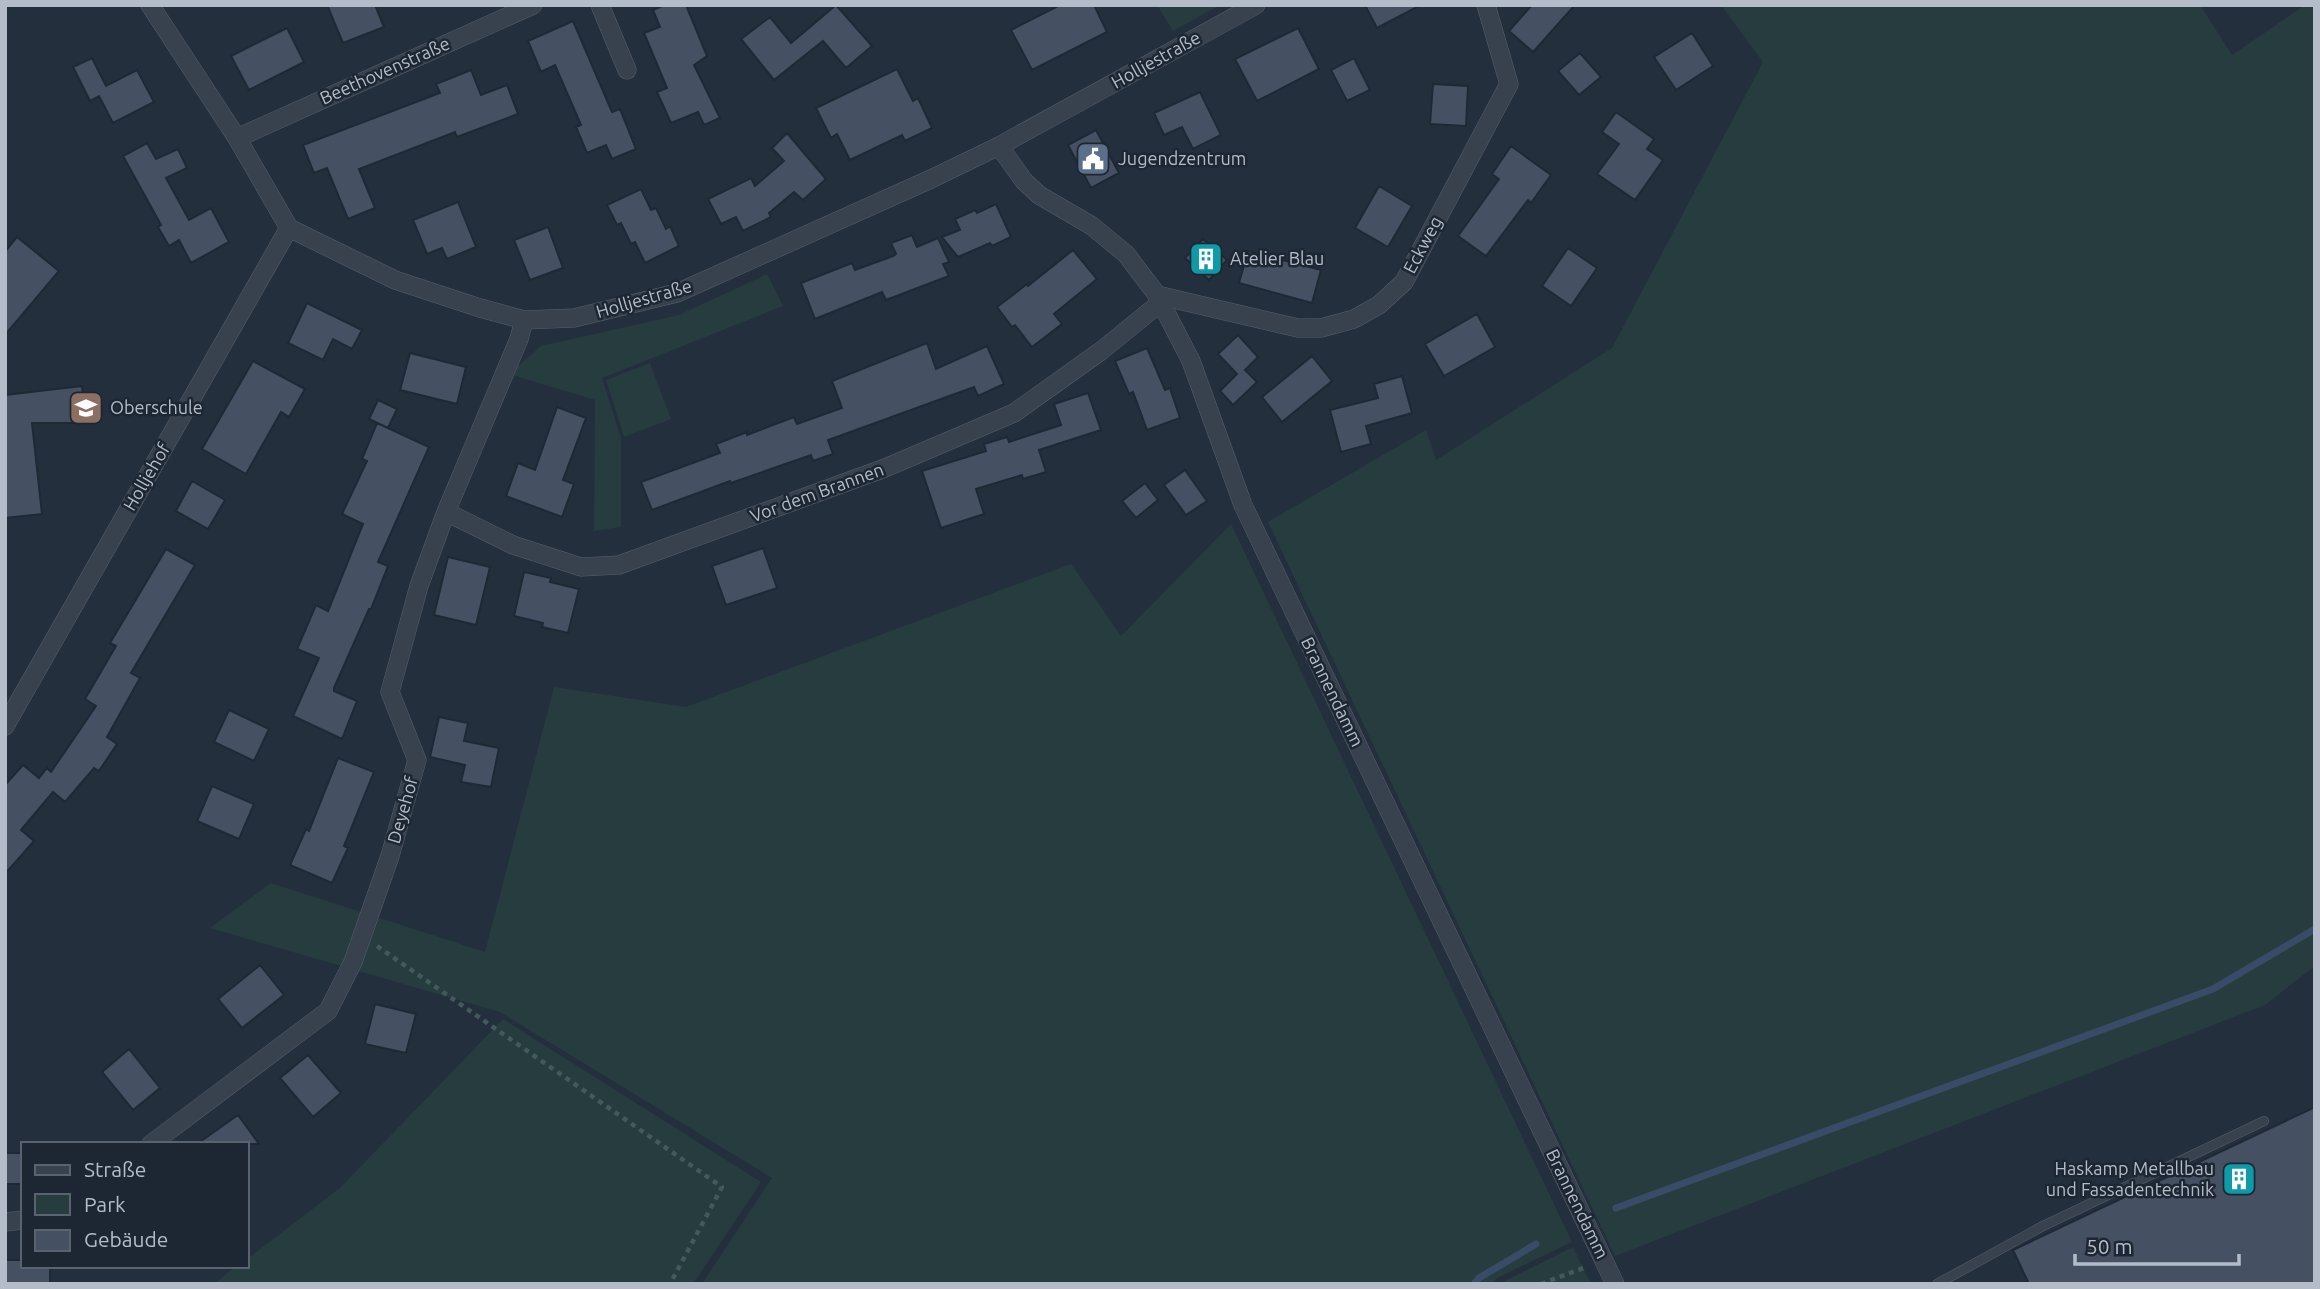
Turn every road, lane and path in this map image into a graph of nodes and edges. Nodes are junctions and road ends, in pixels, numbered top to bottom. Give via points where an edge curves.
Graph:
1 (150, 5) edge
2 (533, 5) edge
3 (600, 5) edge
4 (1256, 5) edge
5 (1486, 5) edge
6 (496, 13) edge
7 (627, 71) dead end
8 (237, 138) junction
9 (999, 146) junction
10 (289, 228) junction
11 (1159, 299) junction
12 (524, 320) junction
13 (446, 512) junction
14 (5, 726) edge
15 (363, 936) junction
16 (2264, 1121) dead end
17 (154, 1142) edge
18 (1604, 1260) junction
19 (670, 1284) edge
20 (1541, 1284) edge
21 (1615, 1284) edge
22 (1937, 1284) edge

1 - 8 street
2 - 6 street, Beethovenstraße
3 - 7 street
4 - 9 street, Holljestraße
5 - 11 street, Eckweg via 1508,84 1404,282 1354,319 1298,328
6 - 8 street, Beethovenstraße
8 - 10 street
9 - 11 street, Brannendamm via 1039,195 1092,226 1126,254
9 - 12 street, Holljestraße via 677,293 574,318
10 - 12 street, Holljestraße via 395,280
10 - 14 street, Holljehof
11 - 13 street, Vor dem Brannen via 1101,351 1014,413 885,468 620,565 581,567 513,545
11 - 18 street, Brannendamm via 1191,361 1242,505
12 - 13 street, Deyehof
13 - 15 street, Deyehof via 419,586 390,692 417,760
15 - 17 street, Deyehof via 328,1010
15 - 19 path via 722,1187
16 - 22 lane via 2043,1226
18 - 20 path
18 - 21 street, Brannendamm

